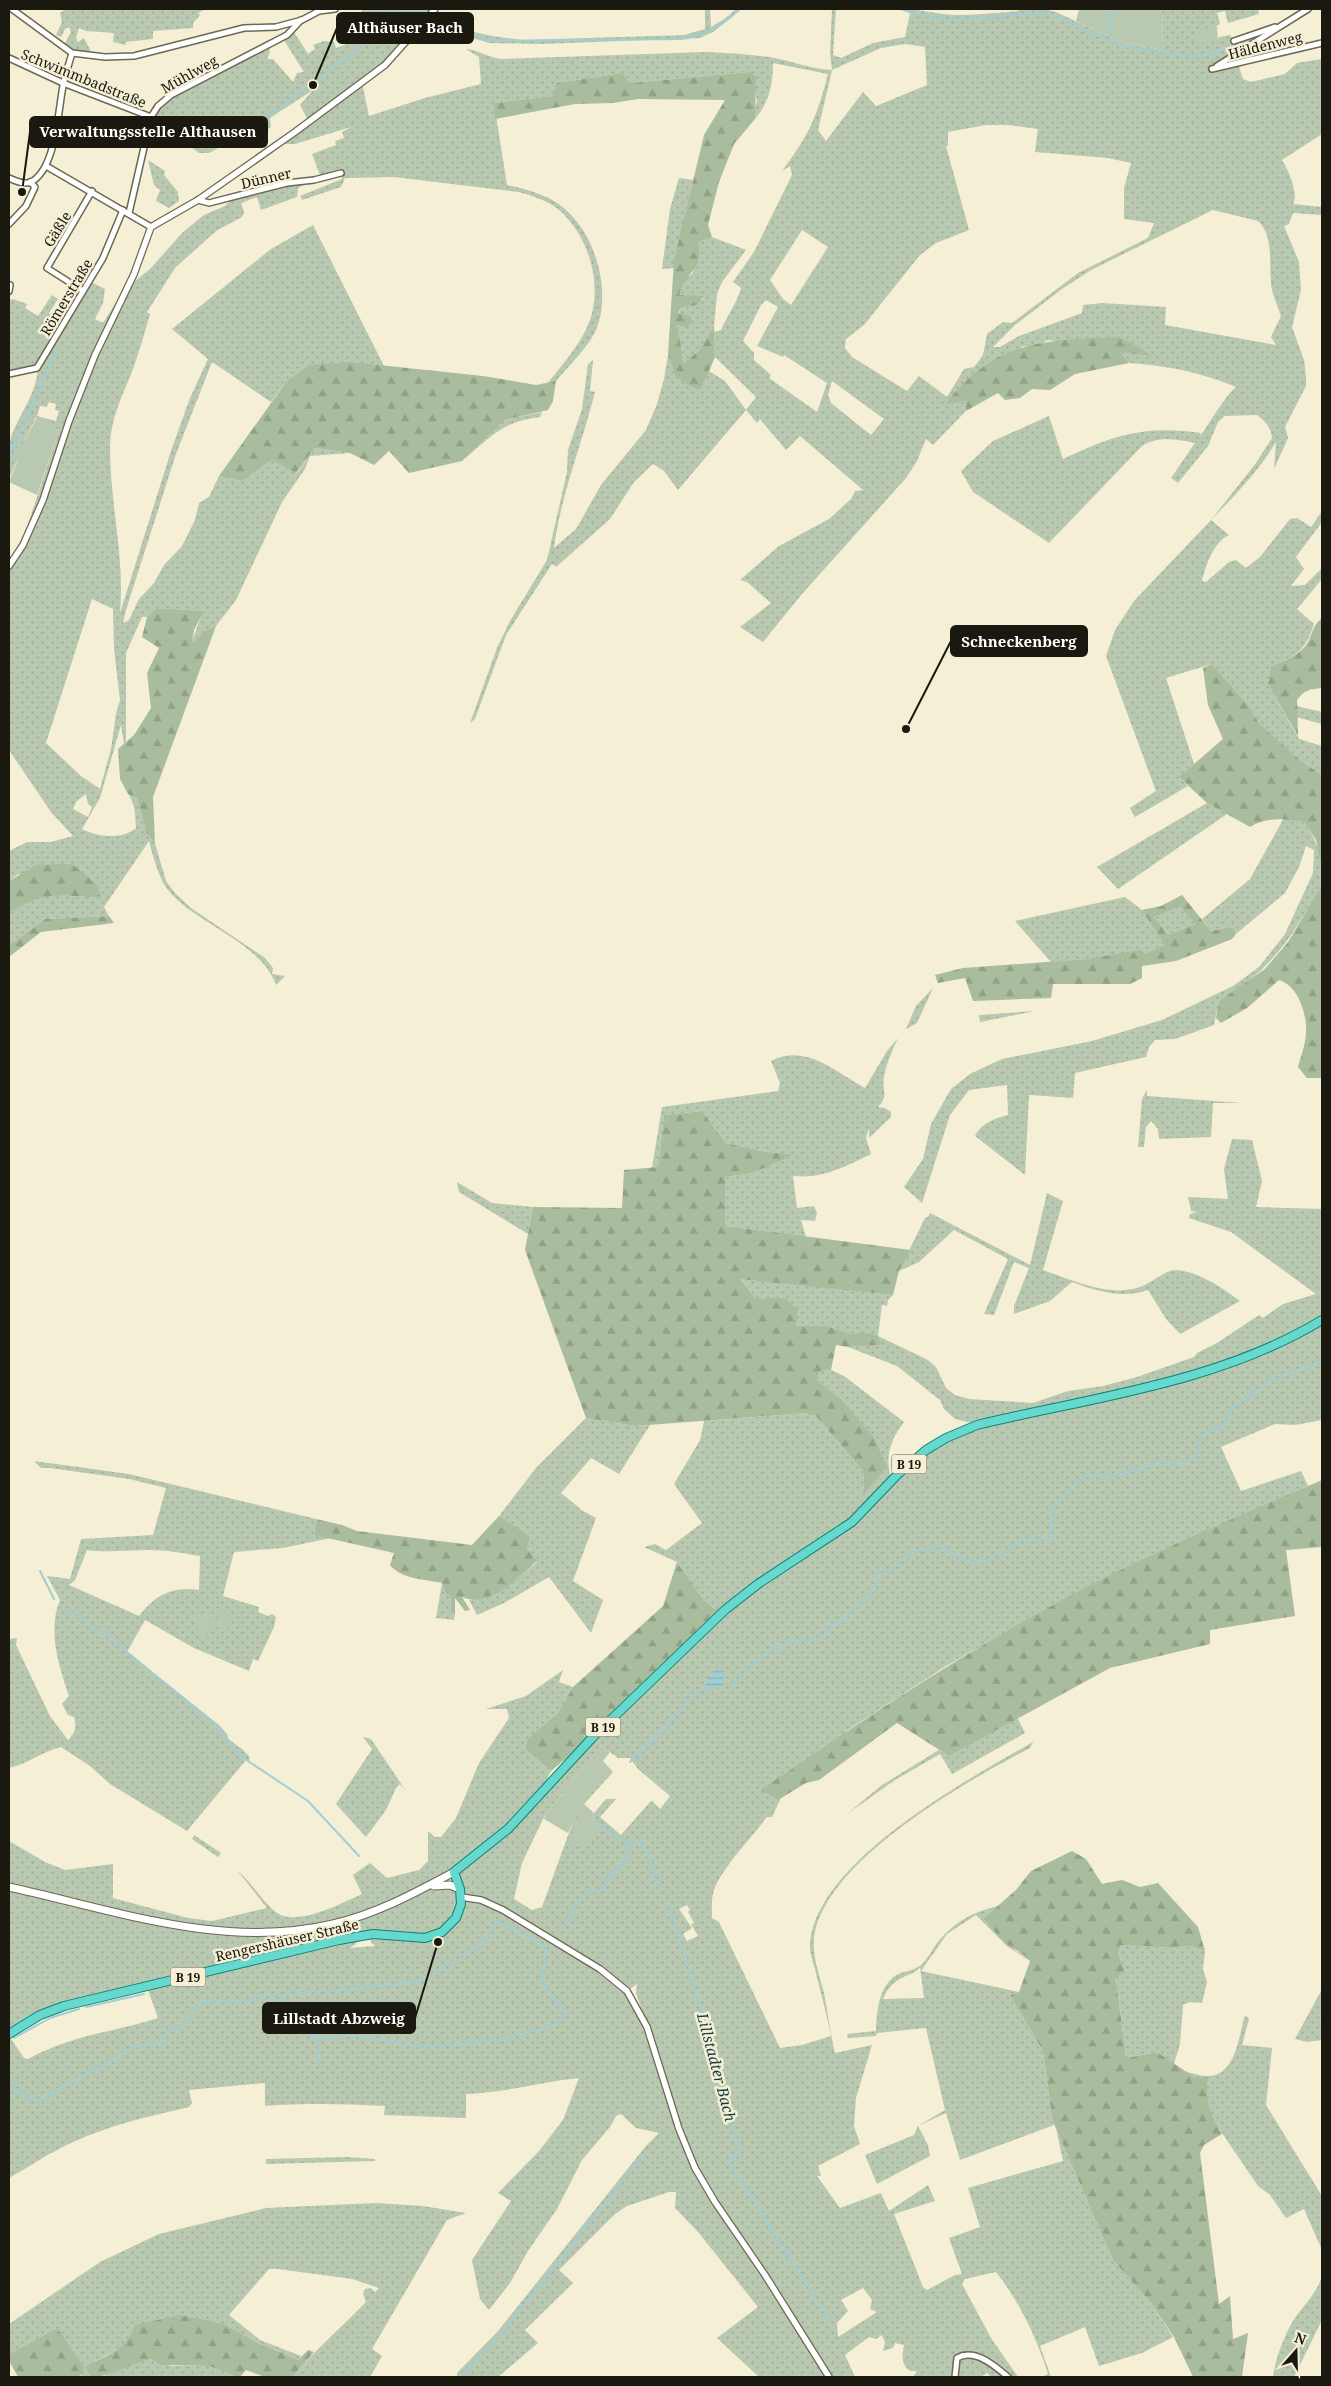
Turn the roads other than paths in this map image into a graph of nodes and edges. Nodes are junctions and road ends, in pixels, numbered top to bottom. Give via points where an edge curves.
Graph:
1 (12, 9) edge
2 (335, 9) edge
3 (435, 9) edge
4 (1308, 9) edge
5 (302, 20) junction
6 (1287, 22) junction
7 (1234, 41) dead end
8 (1322, 42) edge
9 (72, 53) junction
10 (9, 58) edge
11 (63, 83) junction
12 (150, 117) junction
13 (46, 166) junction
14 (340, 173) dead end
15 (9, 178) edge
16 (30, 182) junction
17 (92, 191) junction
18 (198, 200) junction
19 (123, 210) junction
20 (129, 213) junction
21 (9, 224) edge
22 (151, 227) junction
23 (83, 291) junction
24 (9, 374) edge
25 (9, 566) edge
26 (1322, 1320) edge
27 (454, 1872) junction
28 (9, 1887) edge
29 (426, 1887) junction
30 (460, 1893) junction
31 (9, 2034) edge
32 (829, 2377) edge
33 (955, 2377) edge
34 (1008, 2377) edge

1 - 9 street
2 - 5 street via 319,11
3 - 18 street via 386,65
4 - 6 street
5 - 9 street via 276,27 244,28 134,56
5 - 12 street, Mühlweg via 286,35 167,97
6 - 7 street
6 - 8 street, Häldenweg via 1212,69
9 - 11 street
10 - 11 street, Schwimmbadstraße
11 - 12 street, Schwimmbadstraße
11 - 13 street
12 - 20 street, Mühlweg
13 - 16 street
13 - 17 street
14 - 18 street, Dünner via 209,203
15 - 16 street
16 - 21 street via 35,187 26,206
17 - 19 street
17 - 23 street, Gäßle via 47,268
18 - 22 street
19 - 20 street
19 - 23 street, Römerstraße via 103,258
20 - 22 street
22 - 25 street via 134,274 95,355 43,500 23,545
23 - 24 street, Römerstraße via 37,368
26 - 27 main road, B 19 via 1262,1350 1204,1373 977,1425 936,1443 897,1475 852,1522 726,1609 592,1738 508,1829
27 - 29 main road
27 - 30 main road
28 - 29 main road via 167,1923 240,1933 333,1924 408,1898
29 - 30 main road via 443,1884
30 - 31 main road, Rengershäuser Straße / B 19 via 460,1911 453,1923 431,1936 372,1934 340,1940 64,2006 40,2015
30 - 32 street via 503,1910 600,1969 627,1991 647,2026 678,2127 695,2168
33 - 34 street via 957,2358 966,2356 977,2356

